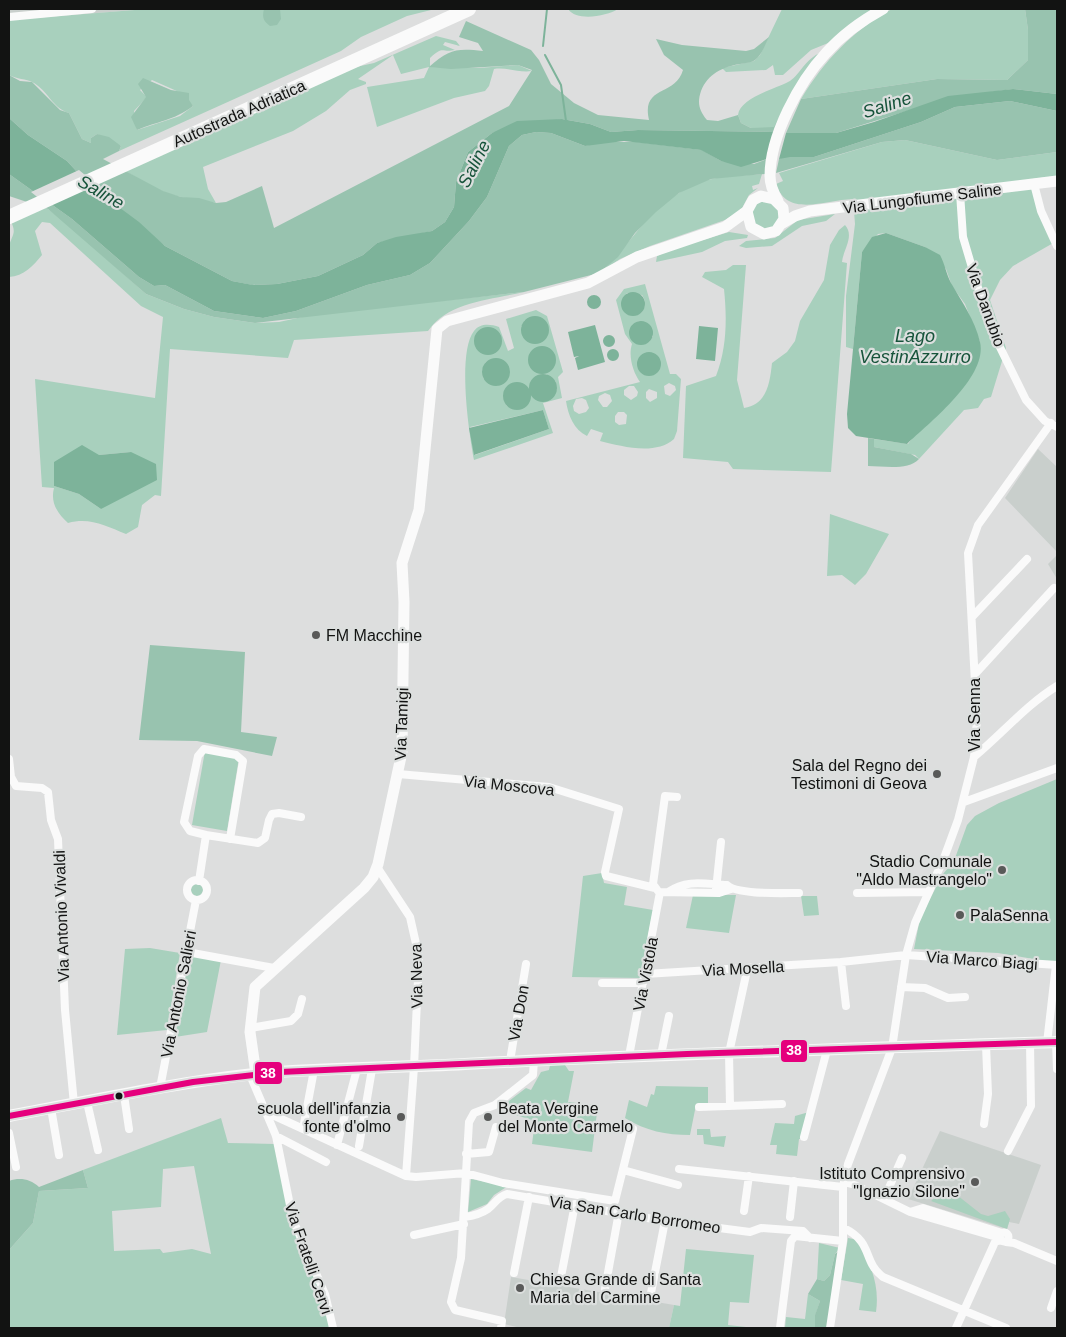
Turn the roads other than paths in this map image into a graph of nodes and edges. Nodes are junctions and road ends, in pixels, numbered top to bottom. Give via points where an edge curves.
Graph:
1 (92, 9) edge
2 (448, 9) edge
3 (469, 9) edge
4 (882, 9) edge
5 (9, 16) edge
6 (135, 155) junction
7 (769, 180) junction
8 (1057, 182) edge
9 (1034, 184) junction
10 (960, 193) junction
11 (757, 198) junction
12 (779, 202) junction
13 (9, 207) edge
14 (747, 211) junction
15 (810, 211) junction
16 (9, 217) edge
17 (781, 224) junction
18 (726, 227) junction
19 (756, 231) junction
20 (1057, 246) edge
21 (1054, 425) edge
22 (1027, 559) dead end
23 (1054, 588) dead end
24 (972, 617) junction
25 (975, 674) junction
26 (1057, 686) edge
27 (974, 757) junction
28 (9, 759) edge
29 (1057, 768) edge
30 (398, 774) junction
31 (677, 797) dead end
32 (964, 802) junction
33 (301, 817) dead end
34 (206, 835) junction
35 (230, 839) junction
36 (721, 842) dead end
37 (378, 867) junction
38 (199, 881) junction
39 (716, 889) junction
40 (661, 891) junction
41 (928, 892) junction
42 (799, 893) dead end
43 (857, 893) dead end
44 (196, 900) junction
45 (187, 952) junction
46 (906, 955) junction
47 (841, 962) junction
48 (526, 964) dead end
49 (1057, 965) edge
50 (274, 968) junction
51 (645, 974) junction
52 (746, 975) dead end
53 (602, 983) dead end
54 (643, 983) junction
55 (901, 987) junction
56 (965, 997) dead end
57 (302, 999) dead end
58 (846, 1006) dead end
59 (669, 1016) dead end
60 (250, 1028) junction
61 (1053, 1042) edge
62 (1030, 1043) junction
63 (986, 1045) junction
64 (892, 1048) junction
65 (827, 1050) junction
66 (729, 1053) junction
67 (661, 1055) junction
68 (629, 1056) junction
69 (534, 1060) junction
70 (510, 1061) junction
71 (414, 1067) junction
72 (357, 1069) junction
73 (372, 1069) junction
74 (1057, 1069) edge
75 (314, 1070) junction
76 (253, 1074) junction
77 (160, 1088) junction
78 (124, 1096) junction
79 (88, 1102) junction
80 (74, 1104) junction
81 (782, 1104) dead end
82 (730, 1106) junction
83 (699, 1107) dead end
84 (51, 1108) junction
85 (266, 1112) junction
86 (9, 1116) edge
87 (984, 1124) dead end
88 (496, 1126) dead end
89 (129, 1129) dead end
90 (303, 1129) junction
91 (633, 1129) dead end
92 (9, 1133) edge
93 (276, 1136) junction
94 (804, 1137) dead end
95 (338, 1145) junction
96 (359, 1146) dead end
97 (98, 1150) dead end
98 (1008, 1151) dead end
99 (466, 1154) junction
100 (59, 1155) dead end
101 (902, 1158) dead end
102 (326, 1162) dead end
103 (16, 1167) dead end
104 (679, 1169) dead end
105 (623, 1170) junction
106 (466, 1173) junction
107 (406, 1176) junction
108 (750, 1176) junction
109 (794, 1181) junction
110 (844, 1184) junction
111 (678, 1185) dead end
112 (529, 1197) junction
113 (884, 1199) junction
114 (575, 1204) junction
115 (744, 1211) dead end
116 (620, 1212) junction
117 (790, 1216) dead end
118 (464, 1221) junction
119 (665, 1221) junction
120 (844, 1228) junction
121 (414, 1235) dead end
122 (810, 1238) junction
123 (1005, 1239) junction
124 (843, 1241) junction
125 (1057, 1261) edge
126 (514, 1273) dead end
127 (560, 1282) dead end
128 (605, 1289) dead end
129 (1057, 1291) edge
130 (648, 1298) dead end
131 (1051, 1308) dead end
132 (964, 1310) junction
133 (332, 1328) edge
134 (501, 1328) edge
135 (780, 1328) edge
136 (830, 1328) edge
137 (956, 1328) edge
138 (1006, 1328) edge

1 - 5 street
2 - 6 highway, Autostrada Adriatica
3 - 6 highway, Autostrada Adriatica
4 - 7 street via 847,32 808,76 783,124
6 - 13 highway, Autostrada Adriatica
6 - 16 highway, Autostrada Adriatica
7 - 11 street
7 - 12 street
8 - 9 street, Via Lungofiume Saline
9 - 10 street, Via Lungofiume Saline
9 - 20 street via 1041,212
10 - 15 street, Via Lungofiume Saline
10 - 21 street, Via Danubio via 963,237 990,325 1026,400 1045,421
11 - 12 street via 766,196
11 - 14 street
12 - 15 street, Via Lungofiume Saline via 794,209
12 - 17 street via 784,213
14 - 18 street
14 - 19 street via 747,221
15 - 17 street, Via Lungofiume Saline
17 - 19 street via 772,233
18 - 19 street
18 - 30 street, Via Tamigi via 643,255 581,286 442,323 436,333 419,510 402,559 403,732
21 - 24 street, Via Senna via 978,524 968,553
22 - 24 street
23 - 25 street
24 - 25 street, Via Senna
25 - 27 street, Via Senna via 977,730
26 - 27 street via 1031,703
27 - 32 street, Via Senna
28 - 80 street, Via Antonio Vivaldi via 11,777 16,786 42,788 48,792 52,823 58,839 65,1016
29 - 32 street
30 - 37 street, Via Tamigi
30 - 40 street, Via Moscova via 549,787 619,810 606,876
31 - 40 street, Via Vistola via 665,796 653,884
32 - 41 street, Via Senna
33 - 35 street via 272,814 265,838 260,843
34 - 35 street
34 - 35 street via 190,831 184,822 198,756 206,748 236,755 243,761
34 - 38 street, Via Antonio Salieri
36 - 39 street
37 - 50 street, Via Tamigi via 364,888
37 - 71 street, Via Neva via 406,909 416,938 419,969
38 - 44 street, Via Antonio Salieri via 193,882 188,889 189,895
38 - 44 street, Via Antonio Salieri via 204,883 207,891 202,899
39 - 40 street via 690,882
39 - 42 street
40 - 51 street, Via Vistola
41 - 43 street
41 - 46 street, Via Senna
44 - 45 street, Via Antonio Salieri
45 - 50 street
45 - 77 street, Via Antonio Salieri
46 - 47 street, Via Mosella
46 - 49 street, Via Marco Biagi
46 - 55 street, Via Senna
47 - 51 street, Via Mosella
47 - 58 street
48 - 70 street, Via Don
49 - 61 street
50 - 60 street, Via Tamigi via 255,987
51 - 54 street, Via Vistola
52 - 66 street
53 - 54 street
54 - 68 street, Via Vistola
55 - 56 street via 925,988 948,998
55 - 64 street, Via Senna
57 - 60 street via 298,1014 290,1021
59 - 67 street
60 - 76 street, Via Tamigi
61 - 62 main road
61 - 74 street
62 - 63 main road
62 - 98 street via 1032,1102 1028,1116
63 - 64 main road
63 - 87 street via 988,1090
64 - 65 main road
64 - 110 street, Via Senna via 852,1152
65 - 66 main road
65 - 94 street
66 - 67 main road
66 - 82 street
67 - 68 main road
68 - 69 main road
69 - 70 main road
69 - 99 street via 533,1075 495,1105 474,1113 468,1122
70 - 71 main road
71 - 73 main road
71 - 107 street, Via Neva
72 - 73 main road
72 - 75 main road
72 - 95 street
73 - 96 street
75 - 76 main road
75 - 90 street
76 - 77 main road
76 - 85 street, Via Fratelli Cervi
77 - 78 main road
78 - 79 main road
78 - 89 street
79 - 80 main road
79 - 97 street
80 - 84 main road
81 - 82 street
82 - 83 street
84 - 86 main road
84 - 100 street
85 - 90 street
85 - 93 street, Via Fratelli Cervi
88 - 99 street via 489,1152
90 - 95 street
91 - 105 street
92 - 103 street
93 - 102 street
93 - 133 street, Via Fratelli Cervi via 294,1225 323,1290
95 - 107 street
99 - 106 street
101 - 113 street
104 - 108 street
105 - 106 street via 615,1201
105 - 111 street
106 - 107 street
106 - 118 street
108 - 109 street
108 - 115 street
109 - 110 street
109 - 117 street
110 - 113 street via 856,1185
110 - 120 street, Via Senna
112 - 114 street, Via San Carlo Borromeo
112 - 118 street, Via San Carlo Borromeo via 506,1194 489,1209
112 - 126 street
113 - 123 street via 910,1212
114 - 116 street, Via San Carlo Borromeo
114 - 127 street
116 - 119 street, Via San Carlo Borromeo
116 - 128 street
118 - 121 street, Via San Carlo Borromeo
118 - 134 street via 452,1302 455,1310 502,1321
119 - 122 street, Via San Carlo Borromeo via 750,1232 761,1228 803,1231
119 - 130 street
120 - 124 street, Via Senna
120 - 132 street via 862,1240 873,1266 883,1277
122 - 124 street
122 - 135 street via 795,1236 790,1241
123 - 125 street
123 - 132 street via 995,1242
124 - 136 street, Via Senna
129 - 131 street
132 - 137 street
132 - 138 street

